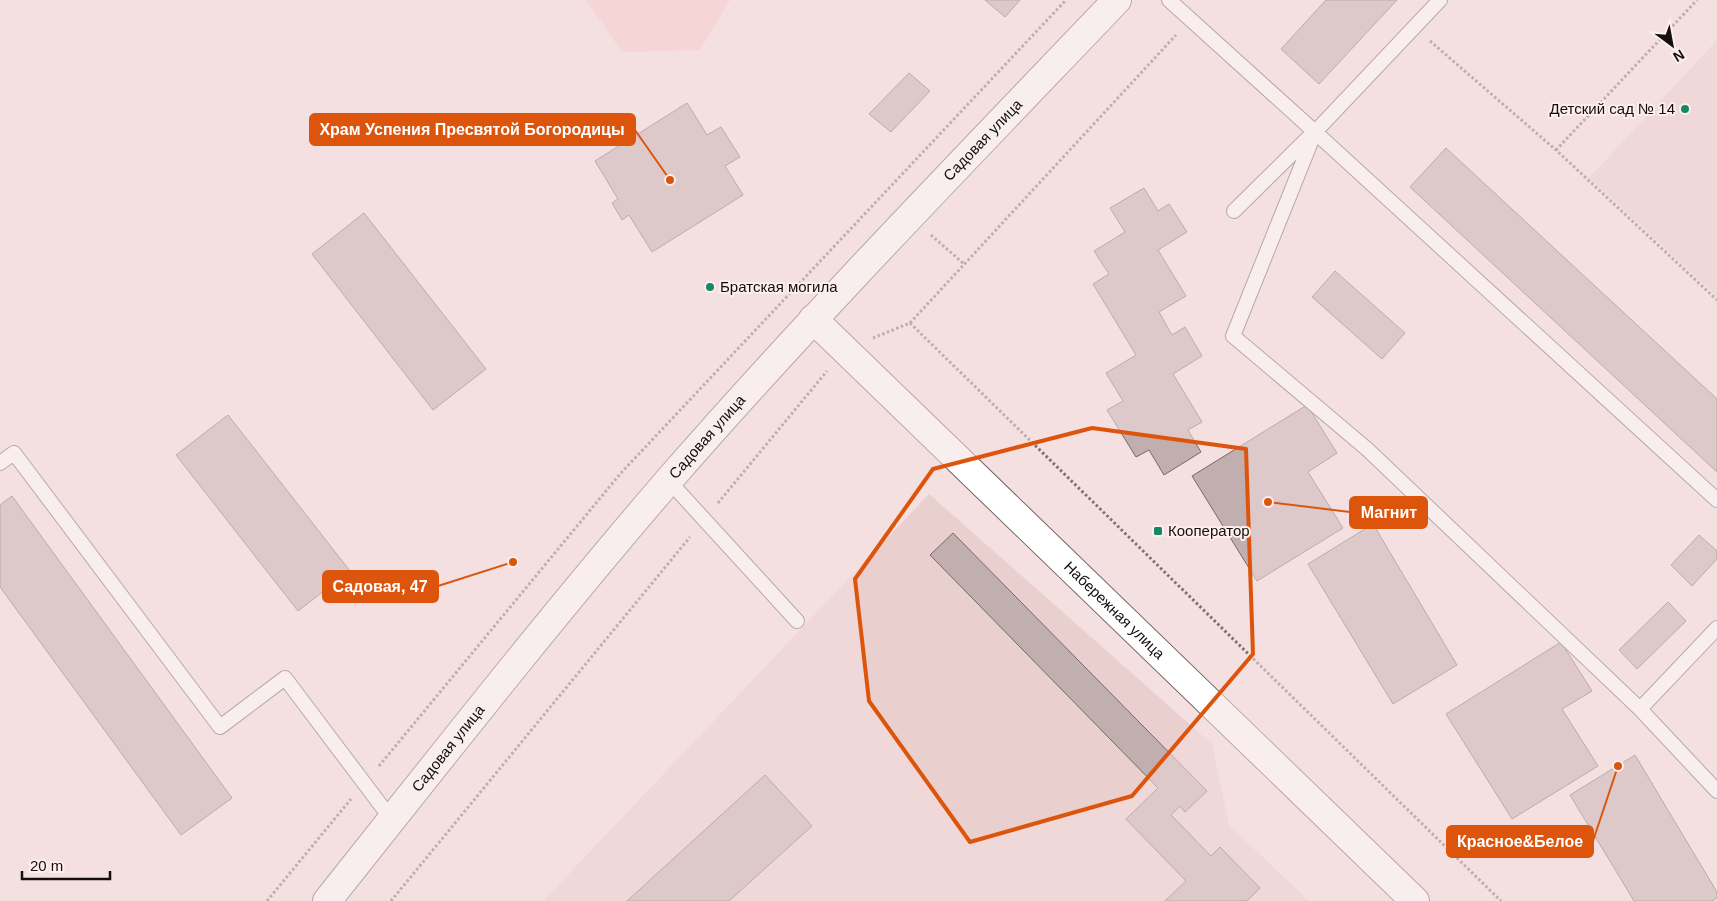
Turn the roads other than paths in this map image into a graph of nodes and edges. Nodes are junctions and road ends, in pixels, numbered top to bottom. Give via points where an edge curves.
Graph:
1 (1117, 0) edge
2 (1169, 0) edge
3 (1440, 0) edge
4 (1314, 132) junction
5 (1234, 211) dead end
6 (812, 319) junction
7 (0, 463) edge
8 (669, 480) junction
9 (1717, 500) edge
10 (797, 621) dead end
11 (1717, 628) edge
12 (1640, 709) junction
13 (1717, 791) edge
14 (392, 820) junction
15 (327, 901) edge
16 (1415, 901) edge

1 - 6 main road, Садовая улица
2 - 4 lane
3 - 4 lane
4 - 5 lane
4 - 9 lane
4 - 12 lane via 1233,336 1367,450
6 - 8 main road, Садовая улица
6 - 16 main road, Набережная улица
7 - 14 lane via 14,453 220,727 285,678
8 - 10 lane
8 - 14 main road, Садовая улица via 539,634
11 - 12 lane
12 - 13 lane
14 - 15 main road, Садовая улица

